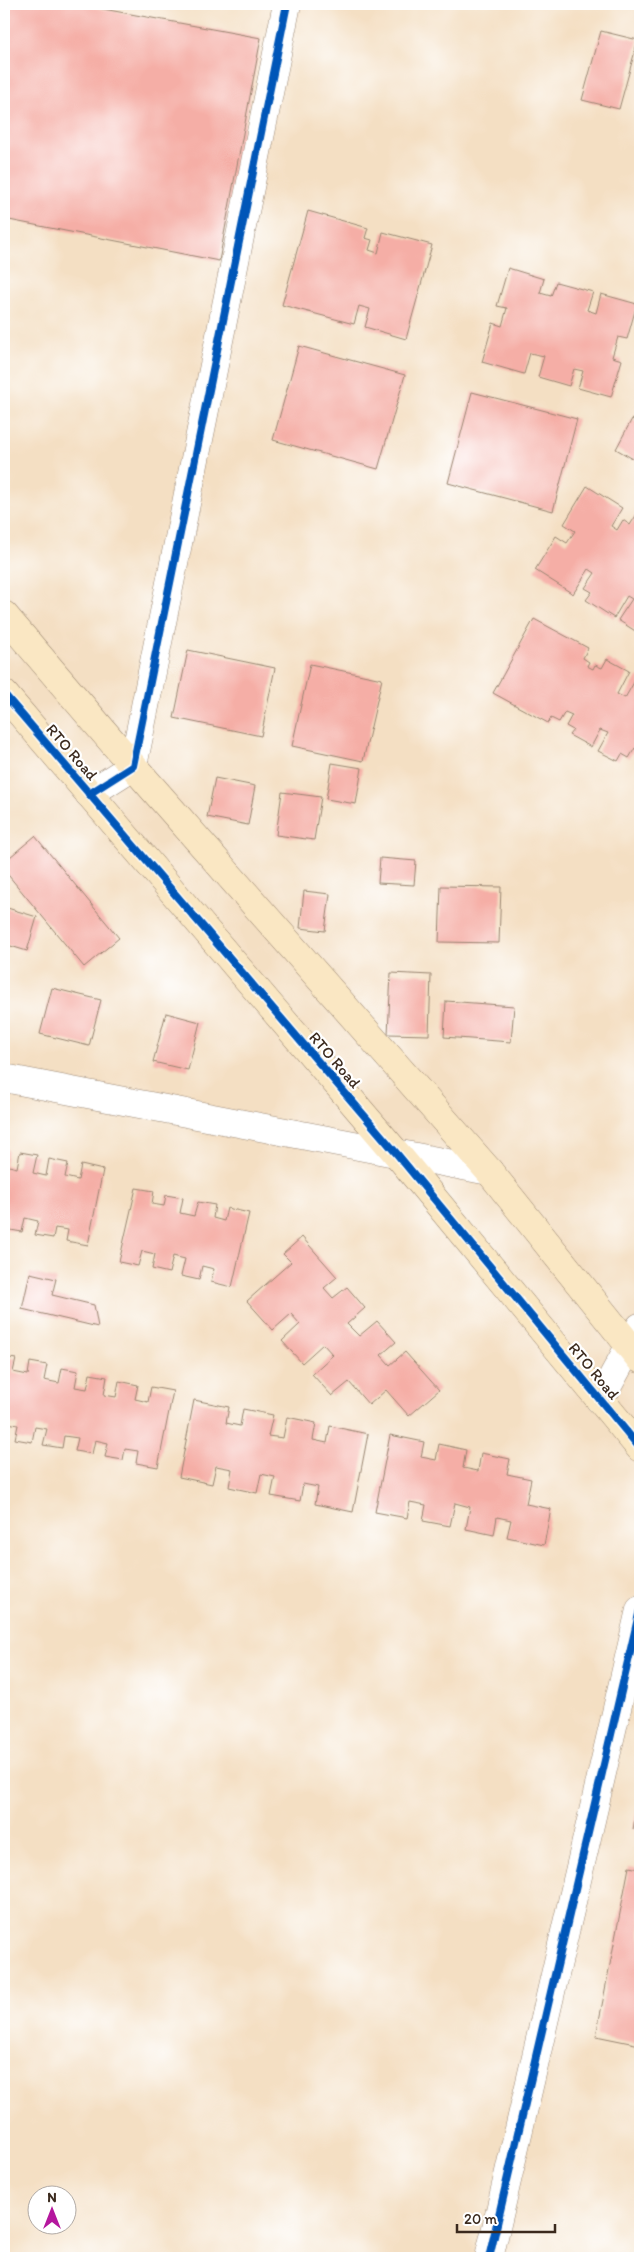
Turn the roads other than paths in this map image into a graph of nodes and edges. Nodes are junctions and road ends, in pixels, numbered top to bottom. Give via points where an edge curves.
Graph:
1 (288, 4) edge
2 (4, 615) edge
3 (4, 694) edge
4 (133, 766) junction
5 (89, 794) junction
6 (4, 1078) edge
7 (397, 1154) junction
8 (489, 1171) junction
9 (637, 1344) edge
10 (600, 1400) junction
11 (640, 1448) edge
12 (640, 1610) edge
13 (489, 2258) edge

1 - 4 street
2 - 4 street
3 - 5 street, RTO Road
4 - 5 street
4 - 8 street
5 - 7 street, RTO Road
6 - 7 street
7 - 8 street
7 - 10 street, RTO Road
8 - 9 street
9 - 10 street
10 - 11 street, RTO Road
12 - 13 street

